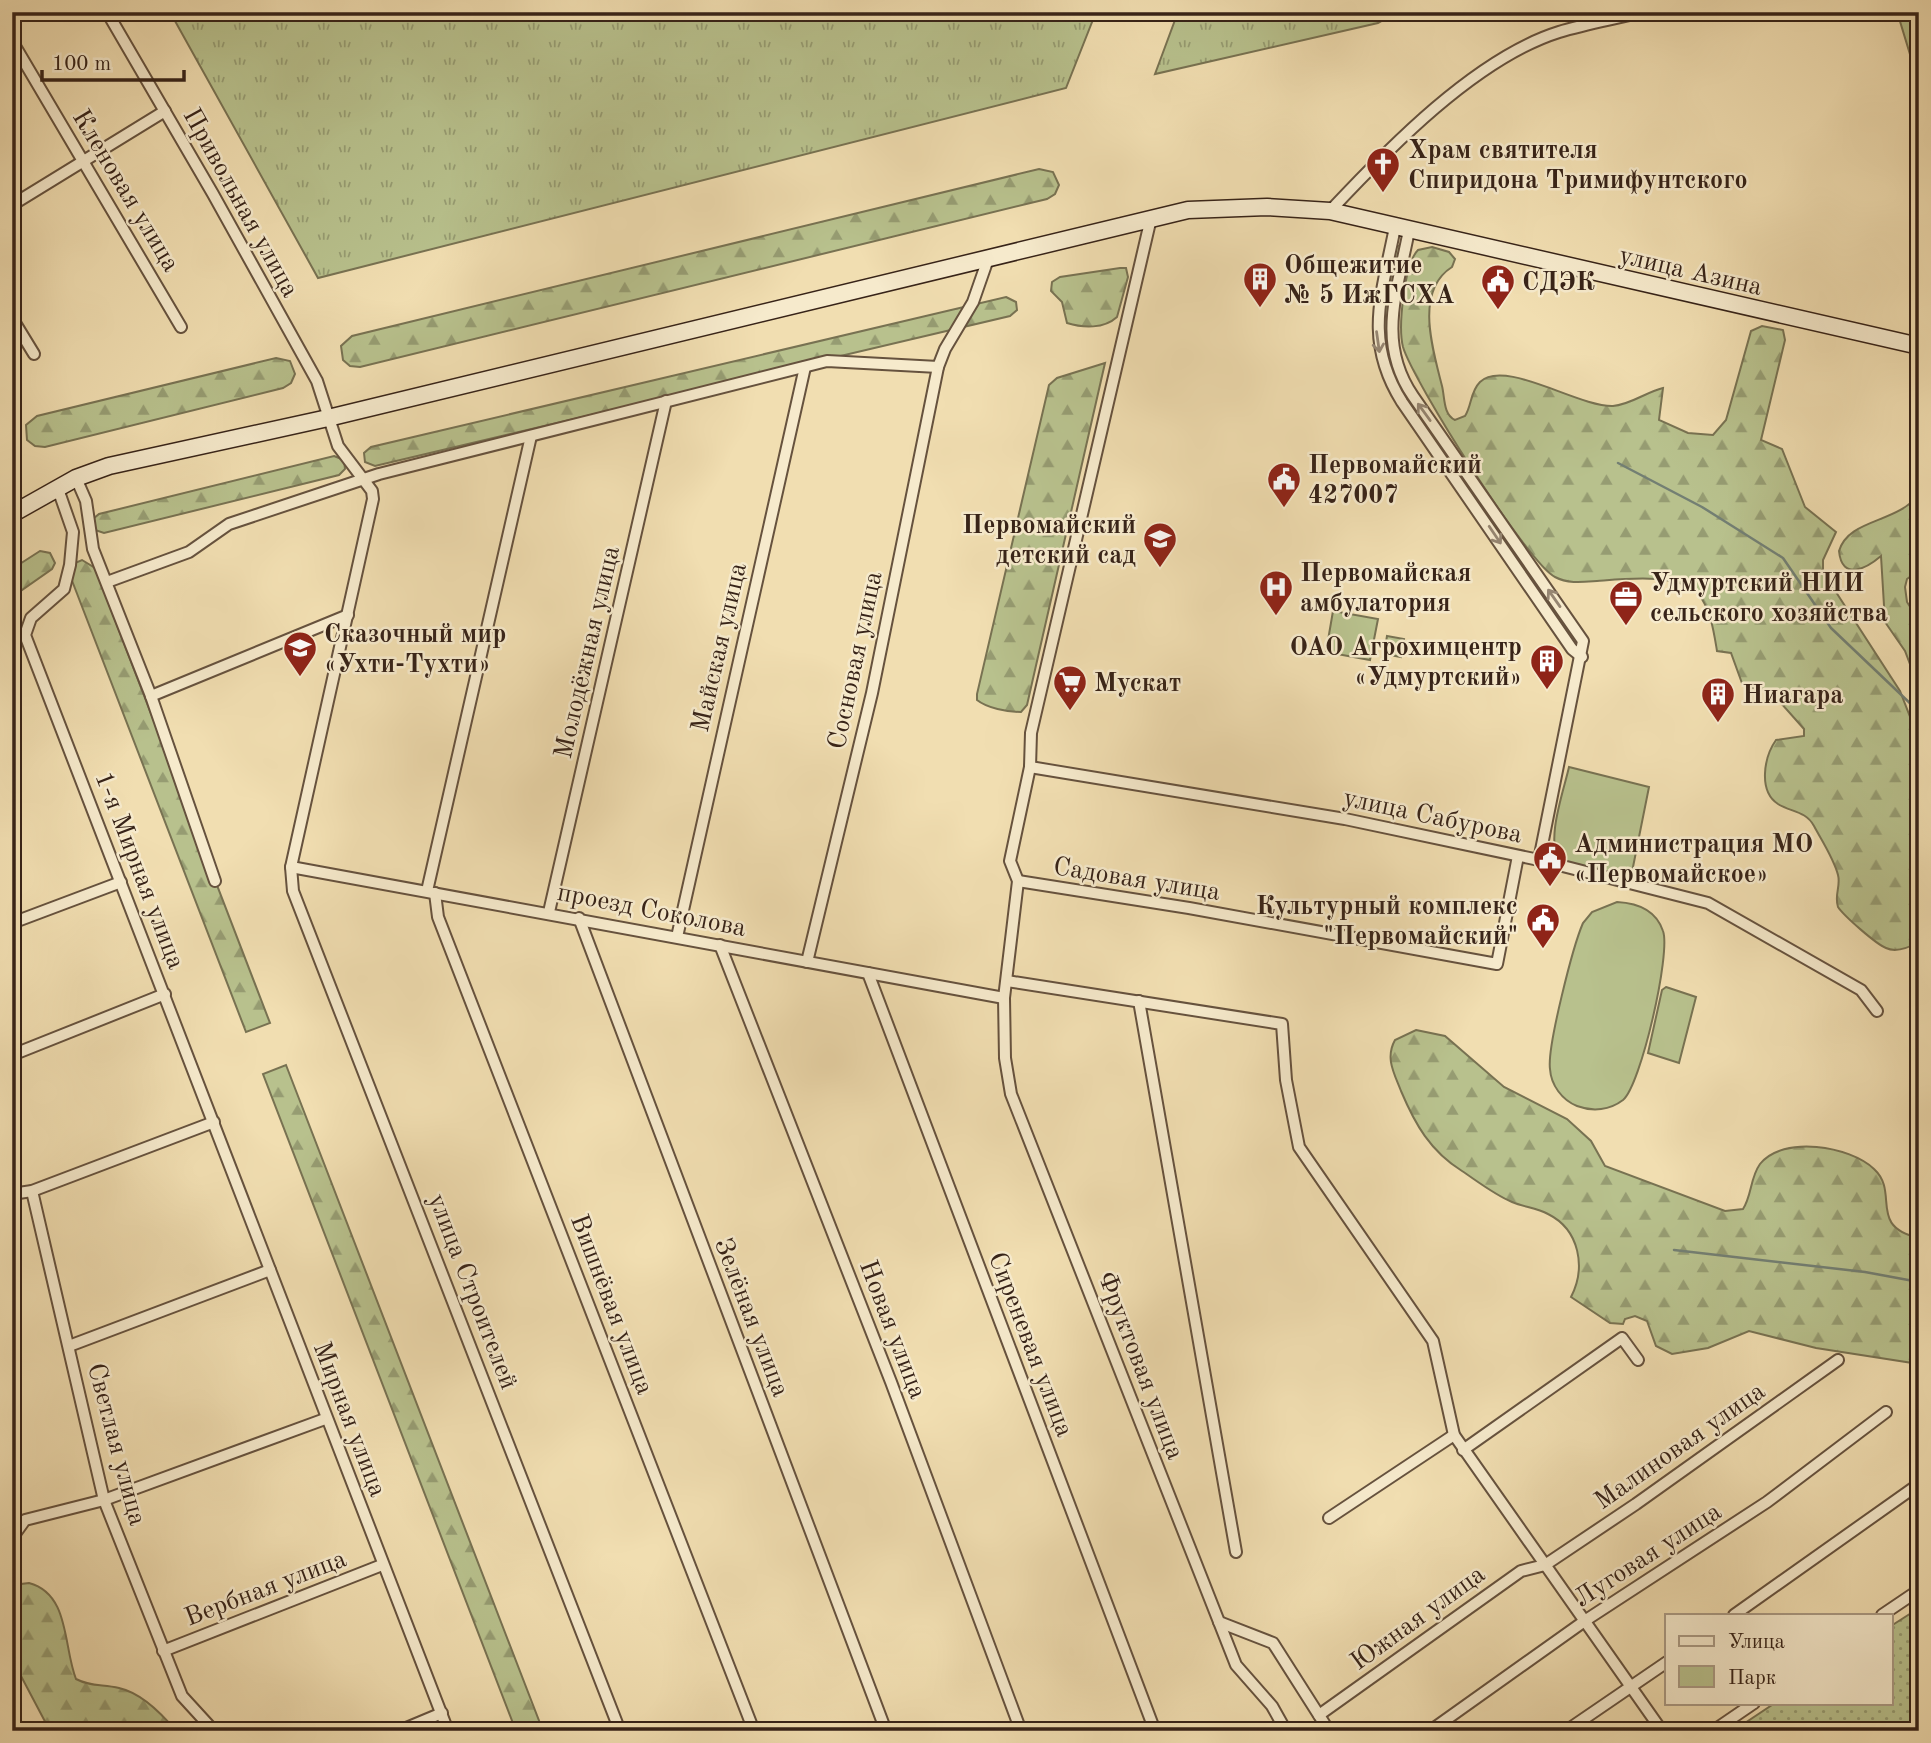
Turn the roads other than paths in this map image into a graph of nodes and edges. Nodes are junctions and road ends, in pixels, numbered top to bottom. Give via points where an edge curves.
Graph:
1 (107, 12) edge
2 (1642, 12) edge
3 (12, 41) edge
4 (165, 111) junction
5 (83, 160) junction
6 (12, 205) edge
7 (1330, 211) junction
8 (1151, 218) junction
9 (1402, 229) junction
10 (988, 259) junction
11 (12, 317) edge
12 (181, 327) dead end
13 (1919, 346) edge
14 (945, 349) junction
15 (34, 354) dead end
16 (918, 365) junction
17 (805, 367) junction
18 (938, 367) junction
19 (666, 401) junction
20 (328, 418) junction
21 (531, 436) junction
22 (76, 478) junction
23 (362, 479) junction
24 (58, 489) junction
25 (12, 514) edge
26 (107, 582) junction
27 (348, 615) junction
28 (151, 696) junction
29 (1030, 767) junction
30 (1518, 856) junction
31 (1539, 860) junction
32 (291, 867) junction
33 (215, 881) dead end
34 (1018, 881) junction
35 (121, 882) junction
36 (431, 892) junction
37 (548, 912) junction
38 (579, 918) junction
39 (12, 923) edge
40 (677, 937) junction
41 (720, 945) junction
42 (807, 962) junction
43 (868, 973) junction
44 (1007, 981) junction
45 (165, 994) junction
46 (1004, 998) junction
47 (1139, 1001) junction
48 (1877, 1011) dead end
49 (12, 1055) edge
50 (214, 1122) junction
51 (32, 1191) junction
52 (12, 1194) edge
53 (270, 1270) junction
54 (69, 1346) junction
55 (1638, 1360) dead end
56 (1838, 1360) dead end
57 (1886, 1412) dead end
58 (325, 1419) junction
59 (1454, 1435) junction
60 (1463, 1450) junction
61 (1919, 1483) edge
62 (12, 1488) edge
63 (104, 1500) junction
64 (1329, 1518) dead end
65 (14, 1534) edge
66 (1236, 1552) dead end
67 (383, 1565) junction
68 (1545, 1565) junction
69 (1919, 1590) edge
70 (1735, 1614) edge
71 (1883, 1614) edge
72 (1586, 1620) junction
73 (1219, 1622) junction
74 (163, 1651) junction
75 (1665, 1663) edge
76 (1632, 1685) junction
77 (1753, 1704) edge
78 (442, 1713) junction
79 (1319, 1715) junction
80 (214, 1731) edge
81 (399, 1731) edge
82 (448, 1731) edge
83 (620, 1731) edge
84 (754, 1731) edge
85 (886, 1731) edge
86 (1021, 1731) edge
87 (1155, 1731) edge
88 (1286, 1731) edge
89 (1329, 1731) edge
90 (1430, 1731) edge
91 (1566, 1731) edge
92 (1662, 1731) edge
93 (1713, 1731) edge

1 - 4 street, Привольная улица
2 - 7 street via 1558,33 1527,46 1427,116
3 - 5 street, Кленовая улица
4 - 5 street
4 - 20 street, Привольная улица via 317,381
5 - 6 street
5 - 12 street, Кленовая улица
7 - 8 street, улица Азина via 1268,207 1188,210
7 - 9 street, улица Азина
8 - 10 street, улица Азина
8 - 29 street, Фруктовая улица via 1031,733
9 - 13 street, улица Азина
9 - 31 street via 1377,315 1384,369 1402,402 1572,649 1582,657
10 - 14 street, Сосновая улица via 973,302
10 - 20 street, улица Азина
11 - 15 street
14 - 16 street
14 - 18 street, Сосновая улица
16 - 17 street via 841,360
16 - 18 street
17 - 19 street
17 - 40 street, Майская улица
18 - 42 street, Сосновая улица via 874,681
19 - 21 street
19 - 37 street, Молодёжная улица
20 - 22 street, улица Азина via 109,466
20 - 23 street, Привольная улица via 338,446
21 - 23 street
21 - 36 street
22 - 24 street, улица Азина
22 - 26 street via 86,501 93,549
23 - 26 street via 229,524 189,552
23 - 27 street via 369,484 373,499
24 - 25 street, улица Азина
24 - 35 street, 1-я Мирная улица via 73,532 71,565 64,589 31,618 24,635
26 - 28 street
27 - 28 street
27 - 32 street
28 - 33 street
29 - 30 street, улица Сабурова via 1345,819
29 - 34 street, Фруктовая улица via 1010,861
30 - 31 street, улица Сабурова
30 - 34 street, Садовая улица via 1497,964
31 - 48 street, улица Сабурова via 1723,909 1861,990
32 - 36 street, проезд Соколова
32 - 83 street, улица Строителей via 298,904
34 - 44 street, Фруктовая улица
35 - 39 street
35 - 45 street, 1-я Мирная улица
36 - 37 street, проезд Соколова
36 - 84 street, Вишнёвая улица
37 - 38 street, проезд Соколова
38 - 40 street, проезд Соколова
38 - 85 street, Зелёная улица
40 - 41 street, проезд Соколова
41 - 42 street, проезд Соколова
41 - 86 street, Новая улица
42 - 43 street, проезд Соколова
43 - 46 street, проезд Соколова
43 - 87 street, Сиреневая улица
44 - 46 street, Фруктовая улица
44 - 47 street
45 - 49 street
45 - 50 street, 1-я Мирная улица
46 - 73 street, Фруктовая улица via 1011,1094
47 - 59 street via 1282,1024 1286,1080 1299,1147 1433,1341
47 - 66 street, Фруктовая улица
50 - 51 street
50 - 53 street, Мирная улица
51 - 52 street
51 - 54 street, Светлая улица
53 - 54 street
53 - 58 street, Мирная улица
54 - 63 street, Светлая улица
55 - 60 street via 1622,1338
56 - 68 street, Малиновая улица
57 - 72 street, Луговая улица via 1767,1502
58 - 63 street
58 - 67 street, Мирная улица
59 - 60 street
59 - 64 street
60 - 68 street
61 - 70 street
62 - 65 street
63 - 65 street via 25,1520
63 - 74 street, Светлая улица
67 - 74 street, Вербная улица
67 - 78 street, Мирная улица
68 - 72 street
68 - 79 street, Южная улица via 1521,1571
69 - 71 street
72 - 76 street
72 - 90 street, Луговая улица
73 - 79 street via 1273,1643
73 - 88 street, Фруктовая улица via 1236,1665 1272,1706
74 - 80 street, Светлая улица via 182,1696
75 - 76 street
76 - 91 street
76 - 92 street
77 - 93 street
78 - 81 street
78 - 82 street, Мирная улица
79 - 89 street

